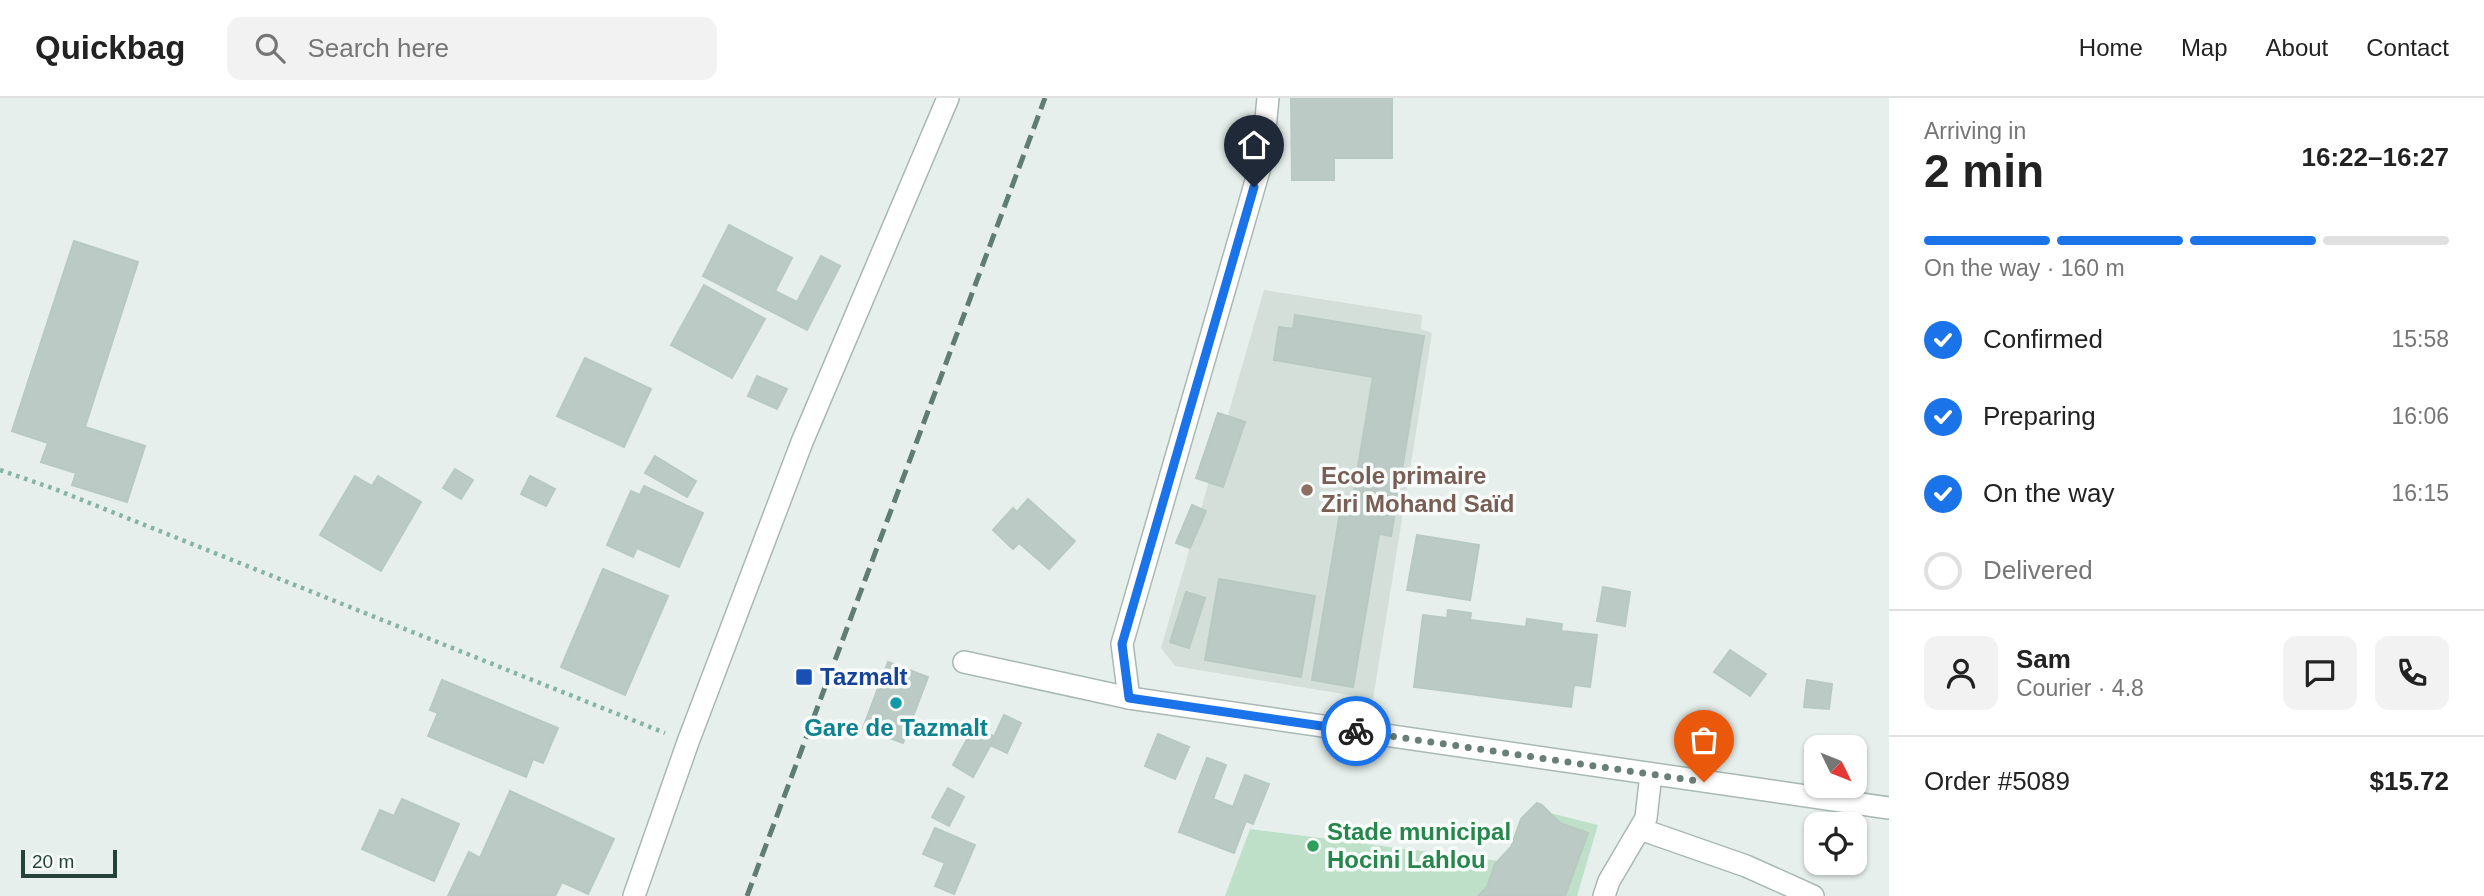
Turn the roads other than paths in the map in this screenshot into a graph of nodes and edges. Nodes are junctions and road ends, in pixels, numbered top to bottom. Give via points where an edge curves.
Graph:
1 (948, 98) edge
2 (1268, 98) edge
3 (964, 662) dead end
4 (1129, 698) junction
5 (1651, 774) junction
6 (1889, 808) edge
7 (1640, 829) junction
8 (635, 896) edge
9 (1604, 896) edge
10 (1813, 896) edge

1 - 8 street via 802,442
2 - 4 street via 1262,160 1122,644
3 - 4 street
4 - 5 street
5 - 6 street
5 - 7 street via 1646,818
7 - 9 street
7 - 10 street via 1746,866

